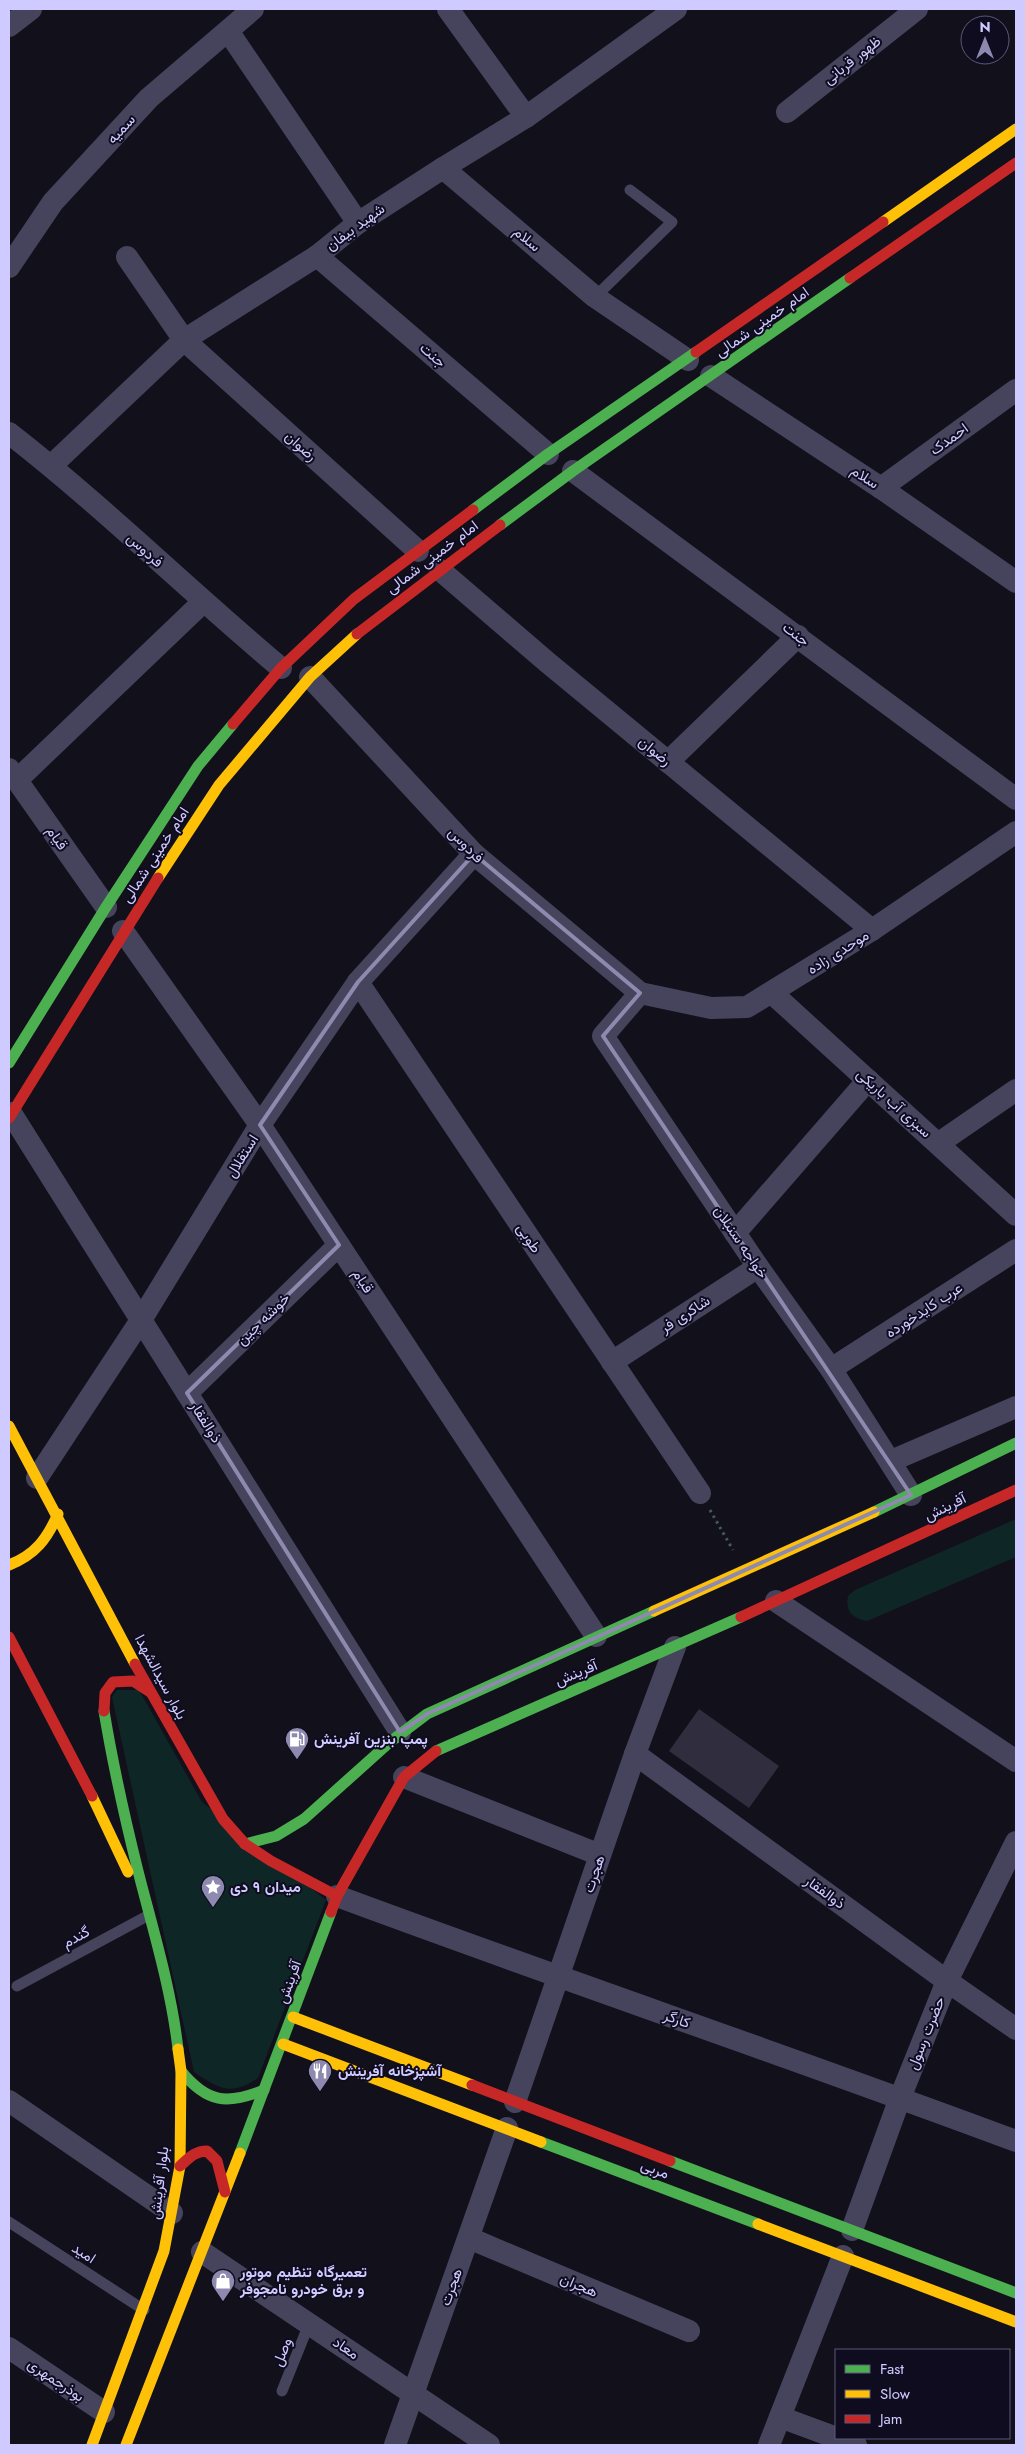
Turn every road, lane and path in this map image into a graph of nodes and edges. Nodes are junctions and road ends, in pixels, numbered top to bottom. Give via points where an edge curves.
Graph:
1 (31, 9) edge
2 (253, 9) edge
3 (448, 9) edge
4 (676, 9) edge
5 (917, 9) edge
6 (9, 26) edge
7 (228, 31) junction
8 (787, 112) dead end
9 (526, 117) junction
10 (1016, 129) edge
11 (1016, 163) edge
12 (442, 168) junction
13 (630, 190) dead end
14 (358, 223) junction
15 (317, 256) junction
16 (127, 257) dead end
17 (9, 267) edge
18 (595, 297) junction
19 (184, 340) junction
20 (688, 360) junction
21 (710, 376) junction
22 (1016, 390) edge
23 (9, 433) edge
24 (548, 454) junction
25 (51, 466) junction
26 (574, 472) junction
27 (881, 488) junction
28 (418, 551) junction
29 (440, 570) junction
30 (1016, 582) edge
31 (203, 602) junction
32 (798, 636) junction
33 (280, 668) junction
34 (310, 677) junction
35 (668, 762) junction
36 (11, 779) edge
37 (1016, 799) edge
38 (1016, 832) edge
39 (474, 854) junction
40 (106, 907) junction
41 (872, 930) junction
42 (123, 931) junction
43 (358, 982) junction
44 (640, 993) junction
45 (772, 993) junction
46 (9, 1063) edge
47 (868, 1080) junction
48 (1016, 1090) edge
49 (10, 1116) edge
50 (260, 1125) junction
51 (939, 1143) junction
52 (1016, 1215) edge
53 (735, 1233) junction
54 (340, 1245) junction
55 (1016, 1250) edge
56 (758, 1267) junction
57 (141, 1320) junction
58 (612, 1362) junction
59 (831, 1369) junction
60 (187, 1393) junction
61 (1016, 1407) edge
62 (9, 1426) edge
63 (1016, 1443) edge
64 (891, 1462) junction
65 (37, 1478) junction
66 (1016, 1490) edge
67 (700, 1493) joint
68 (911, 1495) junction
69 (58, 1514) junction
70 (9, 1565) edge
71 (744, 1570) junction
72 (776, 1601) junction
73 (596, 1636) junction
74 (9, 1637) edge
75 (675, 1647) junction
76 (150, 1692) junction
77 (400, 1732) junction
78 (635, 1754) junction
79 (1016, 1761) edge
80 (404, 1777) junction
81 (1016, 1842) edge
82 (245, 1844) junction
83 (600, 1855) junction
84 (337, 1896) junction
85 (149, 1915) junction
86 (558, 1978) junction
87 (947, 1981) junction
88 (17, 1986) dead end
89 (291, 2022) junction
90 (1016, 2029) edge
91 (283, 2044) junction
92 (181, 2071) junction
93 (264, 2090) junction
94 (900, 2098) junction
95 (9, 2101) edge
96 (515, 2102) junction
97 (507, 2128) junction
98 (1016, 2141) edge
99 (180, 2166) junction
100 (657, 2171) junction
101 (225, 2192) junction
102 (172, 2213) junction
103 (9, 2222) edge
104 (852, 2230) junction
105 (468, 2238) junction
106 (202, 2252) junction
107 (843, 2256) junction
108 (1016, 2293) edge
109 (144, 2310) junction
110 (1016, 2322) edge
111 (310, 2324) junction
112 (689, 2331) dead end
113 (9, 2348) edge
114 (282, 2391) dead end
115 (412, 2393) junction
116 (104, 2412) junction
117 (780, 2417) junction
118 (835, 2437) edge
119 (840, 2439) edge
120 (131, 2443) edge
121 (92, 2445) edge
122 (394, 2445) edge
123 (489, 2445) edge
124 (769, 2445) edge
125 (856, 2445) edge

1 - 6 street
2 - 7 street, سمیه
3 - 9 street
4 - 9 street, شهید بیفان
5 - 8 street, ظهور قربانی
7 - 14 street
7 - 17 street, سمیه via 149,98 59,195
9 - 12 street, شهید بیفان
10 - 20 main road, امام خمینی شمالی
11 - 21 main road, امام خمینی شمالی
12 - 14 street, شهید بیفان
12 - 18 street, سلام
13 - 18 lane via 672,222
14 - 15 street, شهید بیفان
15 - 19 street, شهید بیفان
15 - 24 street, جنت
16 - 19 street, رضوان
18 - 20 street, سلام
19 - 25 street, شهید بیفان
19 - 28 street, رضوان
20 - 24 main road, امام خمینی شمالی
21 - 26 main road, امام خمینی شمالی
21 - 27 street, سلام
22 - 27 street, احمدک
23 - 25 street, فردوس
24 - 28 main road, امام خمینی شمالی
25 - 31 street, فردوس
26 - 29 main road, امام خمینی شمالی
26 - 32 street, جنت
27 - 30 street, سلام
28 - 33 main road, امام خمینی شمالی via 354,599
29 - 34 main road, امام خمینی شمالی via 370,622
29 - 35 street, رضوان
31 - 33 street, فردوس
31 - 36 street
32 - 35 street
32 - 37 street, جنت
33 - 40 main road, امام خمینی شمالی via 198,766
34 - 39 street, فردوس
34 - 42 main road, امام خمینی شمالی via 219,784
35 - 41 street, رضوان
36 - 40 street, قیام
38 - 41 street, موحدی زاده
39 - 43 street, استقلال
39 - 44 street, فردوس
40 - 46 main road, امام خمینی شمالی
41 - 45 street, موحدی زاده
42 - 49 main road, امام خمینی شمالی
42 - 50 street, قیام
43 - 50 street, استقلال
43 - 58 street, طوبی
44 - 45 street, موحدی زاده via 710,1008 747,1007
44 - 53 street, خواجه سنبلان via 603,1036
45 - 47 street, سبزی آب باریکی
47 - 51 street, سبزی آب باریکی
47 - 53 street
48 - 51 street
49 - 57 street, ذوالفقار
50 - 54 street, قیام
50 - 57 street, استقلال
51 - 52 street, سبزی آب باریکی
53 - 56 street, خواجه سنبلان
54 - 60 street, خوشه چین
54 - 73 street, قیام
55 - 59 street, عرب کایدخورده
56 - 58 street, شاکری فر
56 - 59 street, خواجه سنبلان
57 - 60 street, ذوالفقار
57 - 65 street, استقلال
58 - 67 street, طوبی
59 - 64 street, خواجه سنبلان
60 - 77 street, ذوالفقار
61 - 64 street
62 - 65 main road, بلوار سیدالشهدا
63 - 68 main road, آفرینش
64 - 68 street, خواجه سنبلان
65 - 69 main road, بلوار سیدالشهدا
66 - 72 main road, آفرینش
67 - 71 path
68 - 71 main road, آفرینش
69 - 70 main road via 47,1540 27,1559
69 - 76 main road, بلوار سیدالشهدا
71 - 73 main road, آفرینش
72 - 75 main road, آفرینش
72 - 79 street
73 - 77 main road, آفرینش via 474,1698 427,1714
74 - 85 main road via 78,1766
75 - 78 street, هجرت
75 - 80 main road, آفرینش via 486,1723 426,1756
76 - 82 main road, بلوار سیدالشهدا via 223,1819
76 - 85 main road via 127,1679 113,1682 105,1693 104,1712
77 - 82 main road, آفرینش via 300,1821 268,1839
78 - 83 street, هجرت
78 - 87 street, ذوالفقار
80 - 83 street
80 - 84 main road, آفرینش
81 - 87 street, حضرت رسول
82 - 84 main road, بلوار سیدالشهدا
83 - 86 street, هجرت
84 - 86 street, کارگر
84 - 89 main road, آفرینش
85 - 88 lane, گندم
85 - 92 main road, بلوار آفرینش via 174,2014
86 - 94 street, کارگر
86 - 96 street, هجرت
87 - 90 street, ذوالفقار
87 - 94 street, حضرت رسول
89 - 91 main road
89 - 96 main road, مربی
91 - 93 main road
91 - 97 main road, مربی
92 - 93 main road via 204,2095 220,2099 233,2100
92 - 99 main road, بلوار آفرینش
93 - 101 main road
94 - 98 street, کارگر
94 - 104 street, حضرت رسول
95 - 102 street
96 - 100 main road, مربی
97 - 100 main road, مربی
97 - 105 street, هجرت
99 - 101 main road via 192,2153 202,2150 212,2153 222,2169
99 - 102 main road, بلوار آفرینش
100 - 104 main road, مربی
100 - 107 main road, مربی
101 - 106 main road
102 - 109 main road, بلوار آفرینش via 164,2251
103 - 109 lane, امید
104 - 108 main road, مربی
105 - 112 street, هجران
105 - 115 street, هجرت
106 - 111 street, معاد
106 - 120 main road
107 - 110 main road, مربی
107 - 117 street
109 - 116 main road, بلوار آفرینش
111 - 114 lane, وصل
111 - 115 street, معاد
113 - 116 street, بوذرجمهری
115 - 122 street, هجرت
115 - 123 street, معاد
116 - 121 main road, بلوار آفرینش
117 - 118 street
117 - 124 street
119 - 125 street

